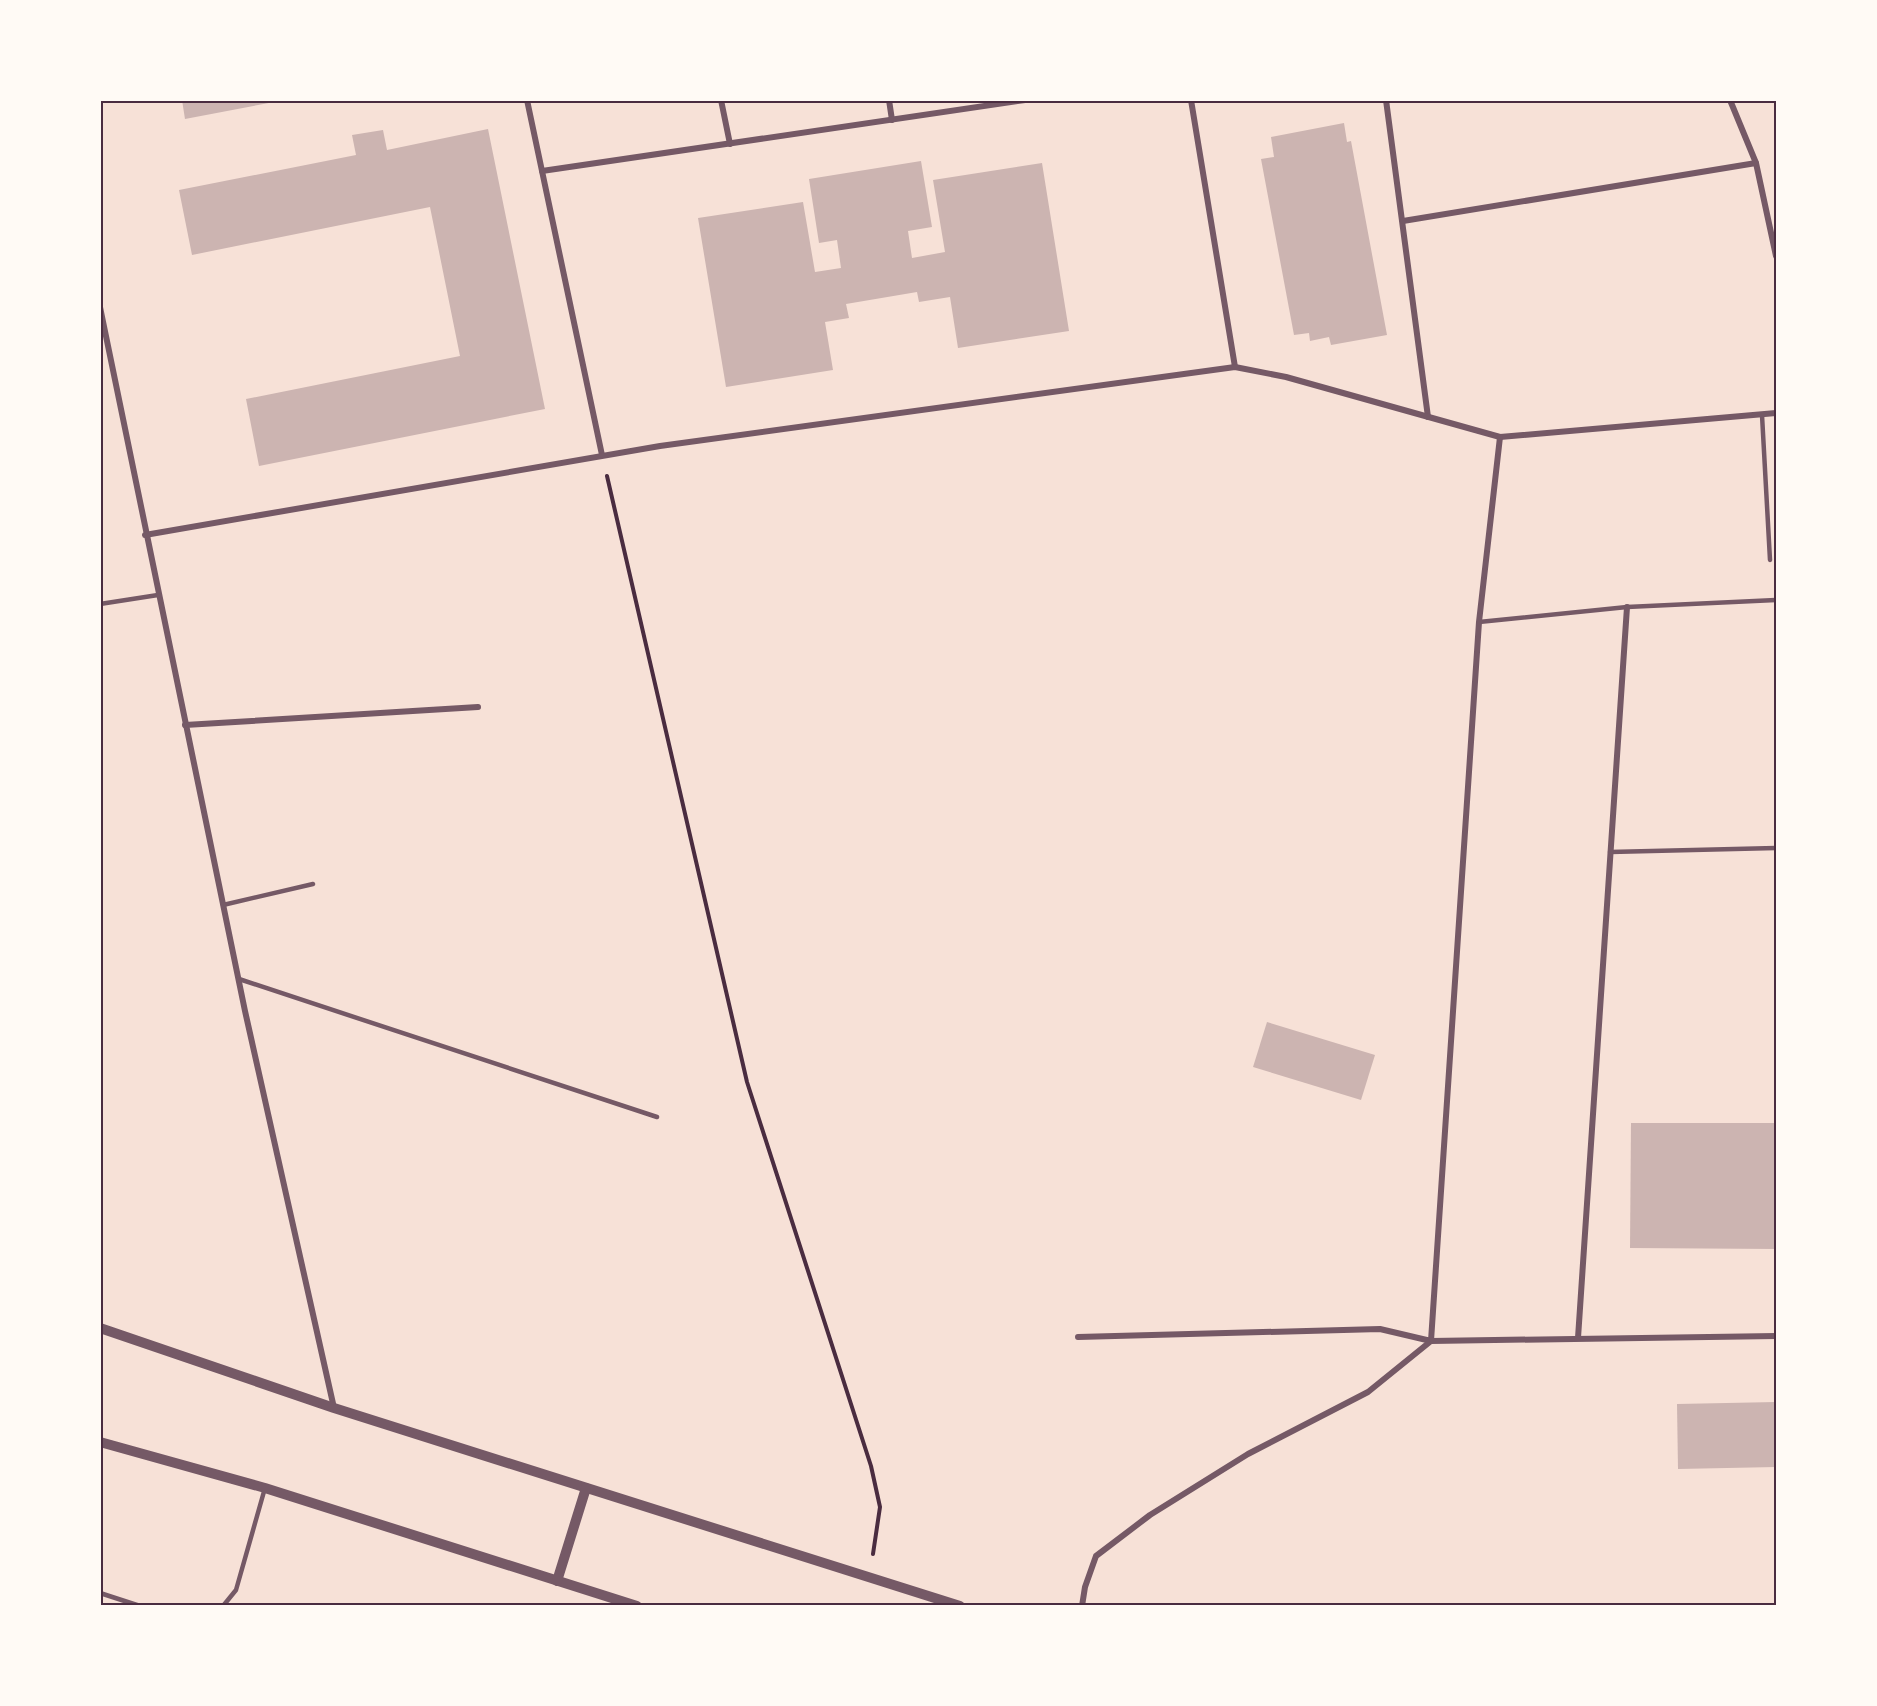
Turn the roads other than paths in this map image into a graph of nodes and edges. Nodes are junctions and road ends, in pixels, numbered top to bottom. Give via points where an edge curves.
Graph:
1 (527, 100) edge
2 (721, 100) edge
3 (889, 100) edge
4 (1024, 100) edge
5 (1191, 100) edge
6 (1386, 100) edge
7 (1730, 100) edge
8 (1000, 103) edge
9 (892, 120) junction
10 (730, 144) junction
11 (1756, 163) junction
12 (542, 171) junction
13 (1403, 221) junction
14 (1776, 256) edge
15 (100, 307) edge
16 (1235, 368) junction
17 (1776, 413) edge
18 (1762, 414) junction
19 (1428, 417) junction
20 (1500, 437) junction
21 (602, 455) junction
22 (146, 535) junction
23 (1770, 560) dead end
24 (158, 595) junction
25 (1776, 600) edge
26 (100, 604) edge
27 (1627, 608) junction
28 (1479, 622) junction
29 (478, 707) dead end
30 (185, 725) junction
31 (1776, 848) edge
32 (1610, 852) junction
33 (313, 884) dead end
34 (223, 906) junction
35 (239, 979) junction
36 (657, 1117) dead end
37 (100, 1328) edge
38 (1776, 1336) edge
39 (1078, 1337) dead end
40 (1578, 1338) junction
41 (1431, 1341) junction
42 (334, 1408) junction
43 (100, 1442) edge
44 (265, 1488) junction
45 (586, 1488) junction
46 (557, 1581) junction
47 (100, 1593) edge
48 (140, 1605) edge
49 (223, 1605) edge
50 (637, 1605) edge
51 (960, 1605) edge
52 (1082, 1605) edge

1 - 12 street
2 - 10 street
3 - 9 street
4 - 8 street
5 - 16 street
6 - 13 street
7 - 11 street
8 - 9 street
9 - 10 street
10 - 12 street
11 - 13 street
11 - 14 street
12 - 21 street
13 - 19 street
15 - 22 street
16 - 19 street via 1286,377
16 - 21 street
17 - 18 street
18 - 20 street
18 - 23 lane
19 - 20 street
20 - 28 street
21 - 22 street
22 - 24 street
24 - 26 lane
24 - 30 street
25 - 27 lane
27 - 28 lane
27 - 32 street
28 - 41 street
29 - 30 street
30 - 34 street
31 - 32 lane
32 - 40 street
33 - 34 lane
34 - 35 street
35 - 36 lane
35 - 42 street
37 - 42 street
38 - 40 street
39 - 41 street via 1380,1329
40 - 41 street
41 - 52 street via 1368,1392 1248,1454 1123,1535 1096,1556
42 - 45 street
43 - 44 street
44 - 46 street
44 - 49 lane via 236,1590
45 - 46 street
45 - 51 street
46 - 50 street
47 - 48 lane

